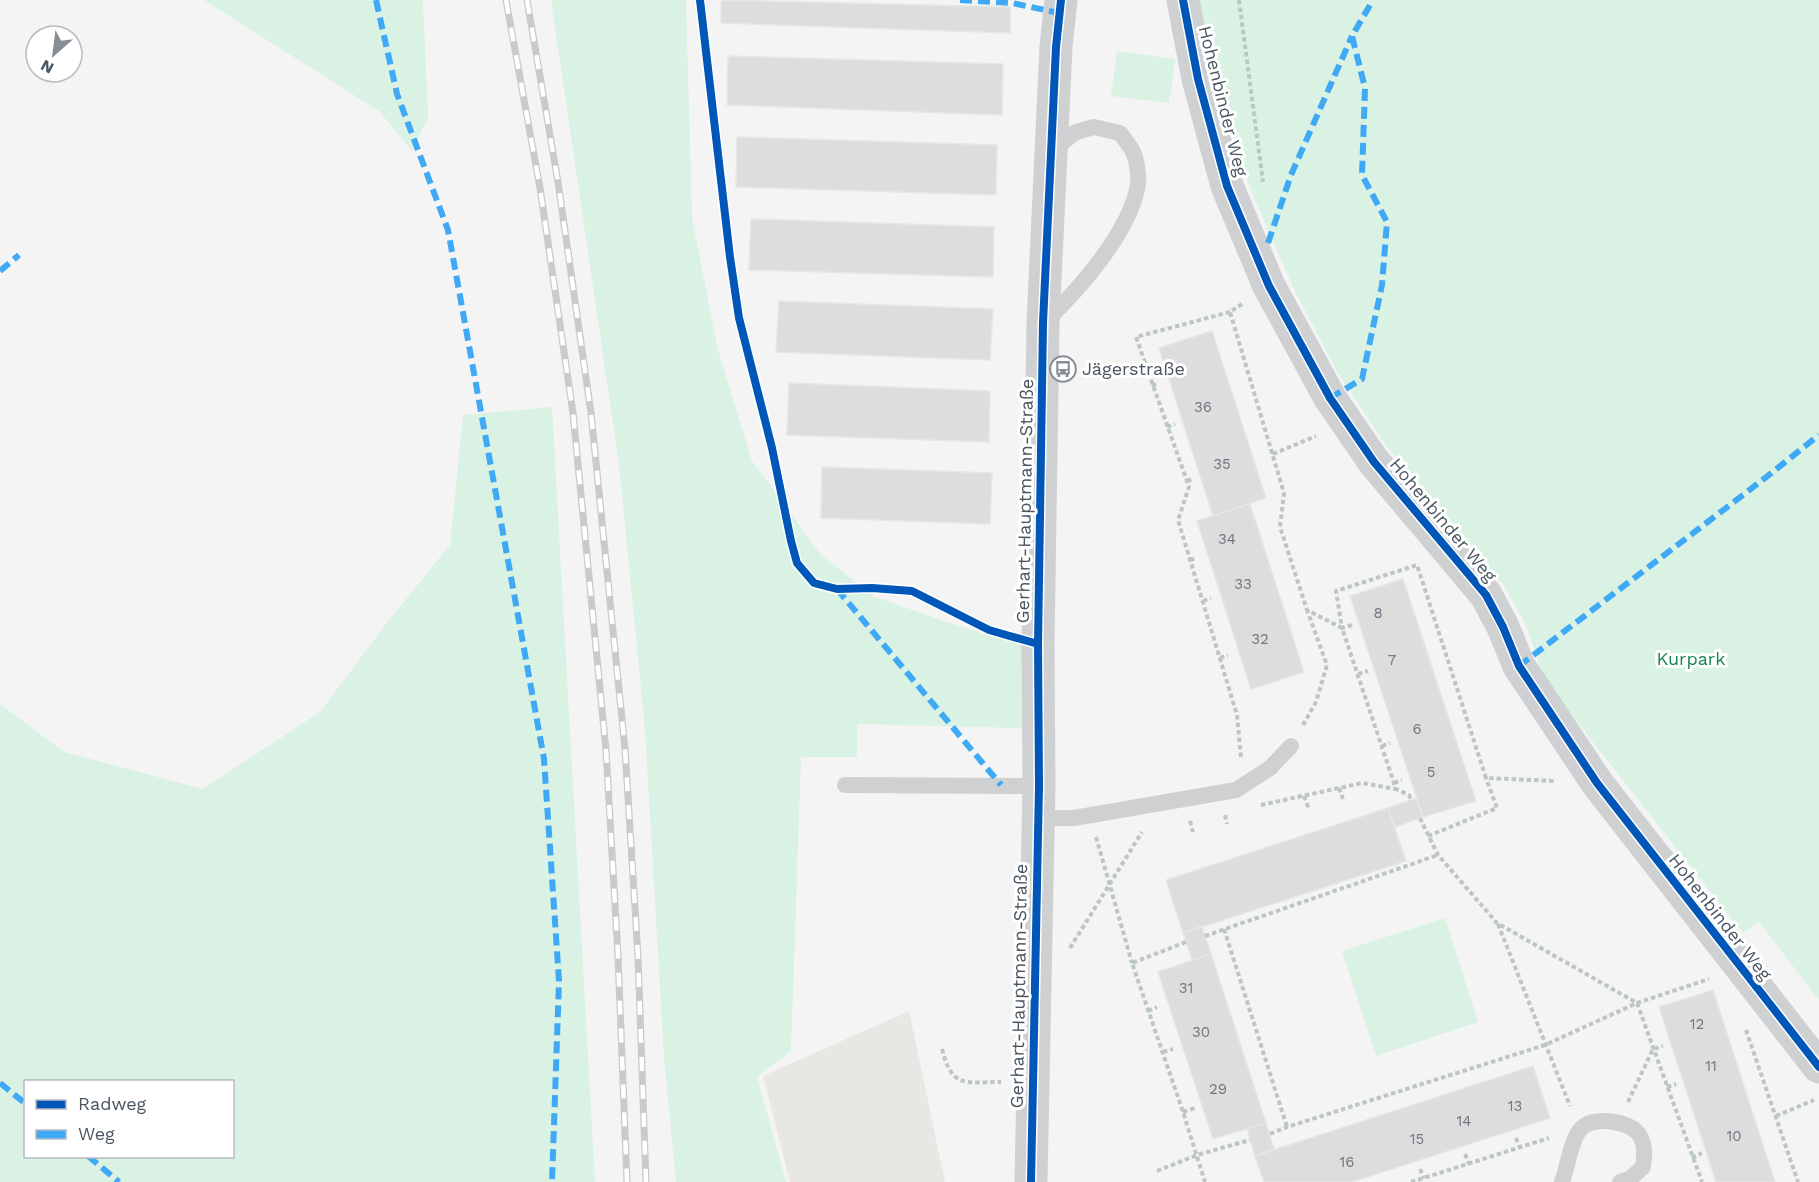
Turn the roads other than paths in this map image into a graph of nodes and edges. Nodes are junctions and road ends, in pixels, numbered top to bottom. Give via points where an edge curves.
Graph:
1 (1061, 0) edge
2 (1183, 0) edge
3 (1051, 150) junction
4 (1043, 323) junction
5 (1291, 747) road end
6 (845, 785) dead end
7 (1039, 786) junction
8 (1038, 818) junction
9 (1819, 1067) edge
10 (1031, 1182) edge
11 (1562, 1182) edge
12 (1620, 1182) edge

1 - 3 street, Gerhart-Hauptmann-Straße
2 - 9 street, Hohenbinder Weg via 1198,79 1227,186 1269,286 1309,363 1374,462 1486,595 1519,666 1597,783
3 - 4 street, Gerhart-Hauptmann-Straße
3 - 4 lane via 1076,132 1094,127 1120,133 1135,154 1138,184 1127,217 1103,255 1074,293
4 - 7 street, Gerhart-Hauptmann-Straße
5 - 8 lane via 1270,768 1236,790 1074,818
6 - 7 lane
7 - 8 street, Gerhart-Hauptmann-Straße
8 - 10 street, Gerhart-Hauptmann-Straße
11 - 12 lane via 1573,1142 1583,1127 1598,1121 1618,1122 1639,1133 1645,1149 1643,1167

